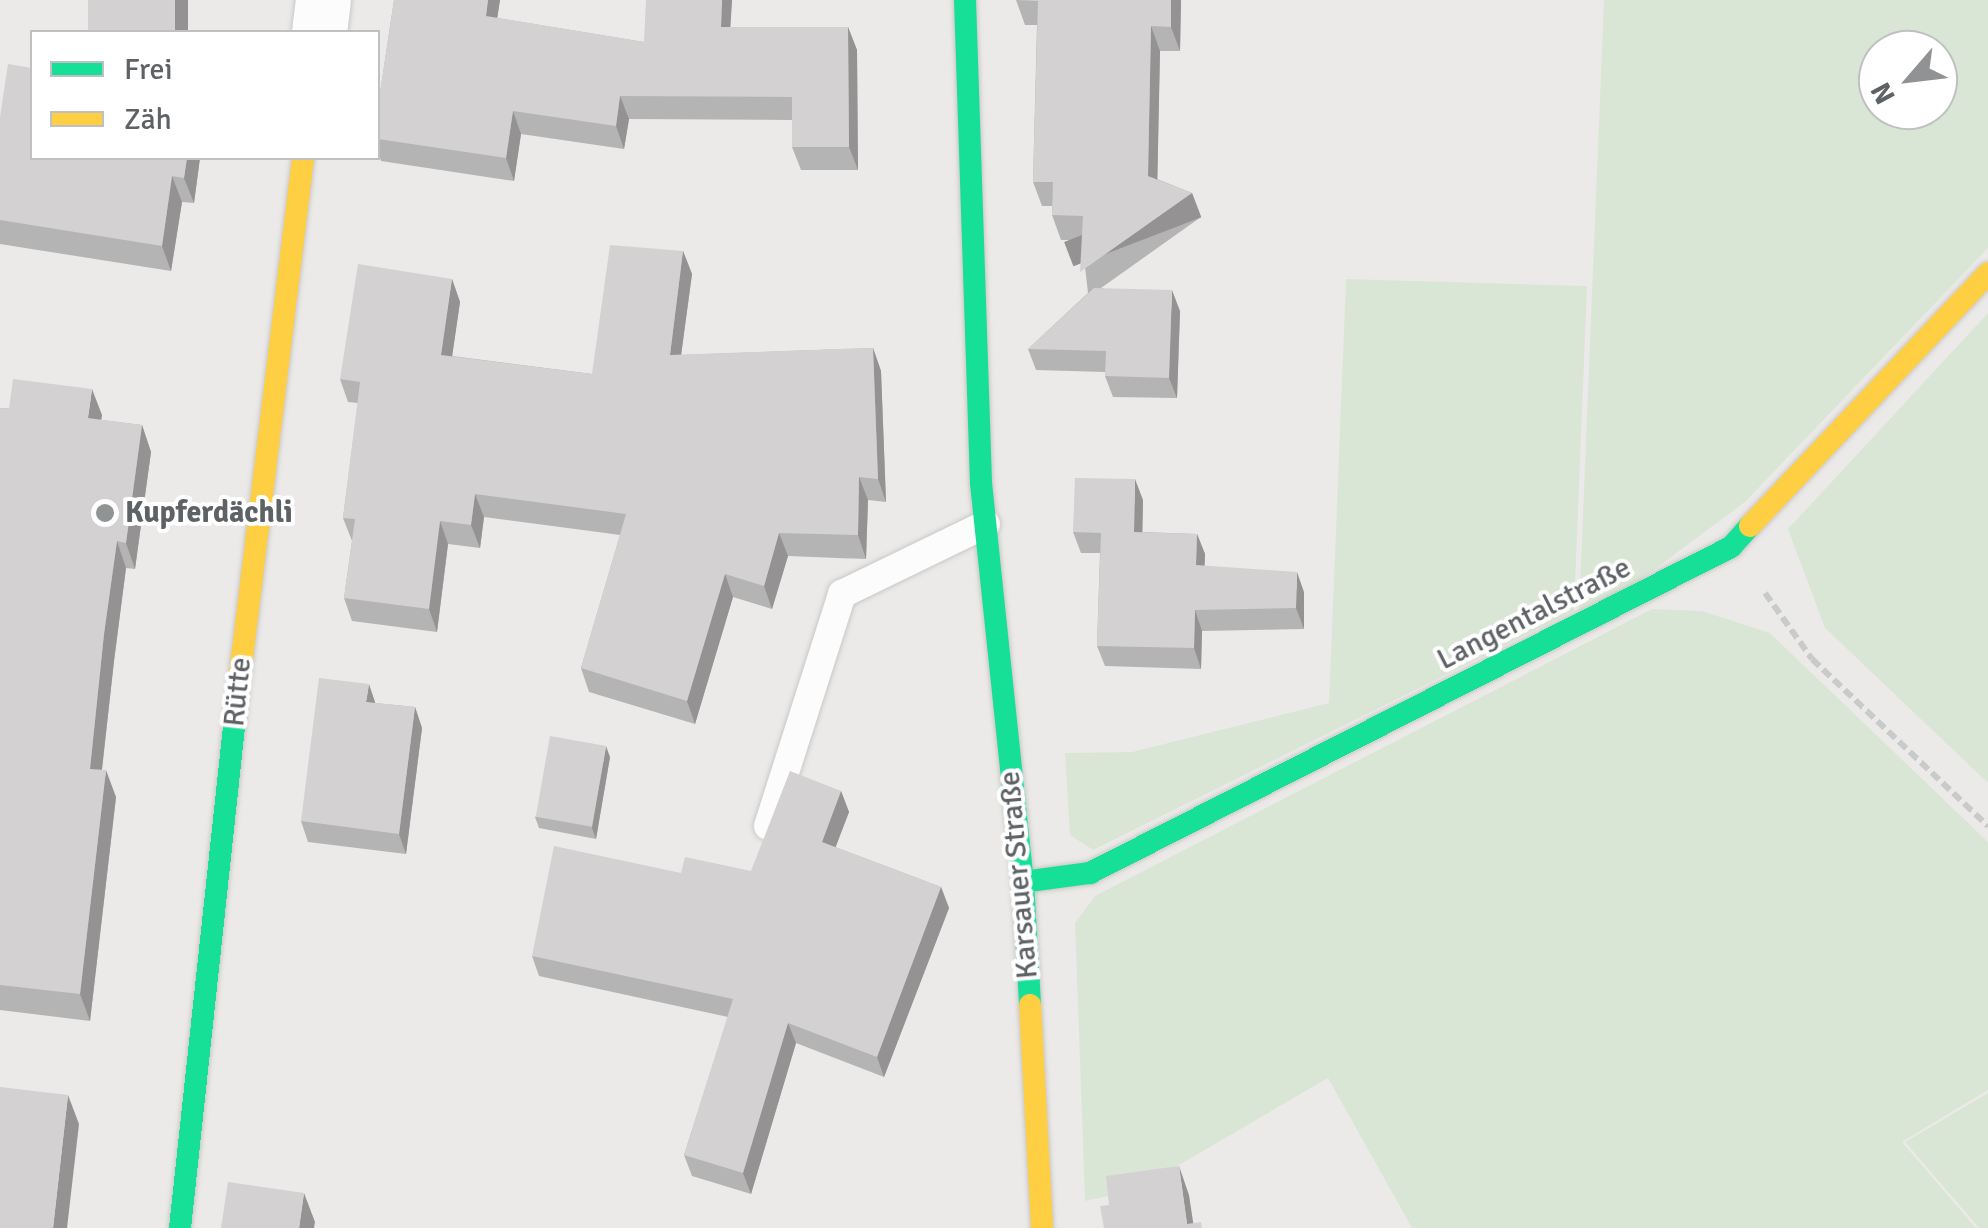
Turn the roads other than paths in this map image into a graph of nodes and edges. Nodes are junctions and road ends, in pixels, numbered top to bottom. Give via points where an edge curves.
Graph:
1 (323, 0) edge
2 (965, 0) edge
3 (319, 30) edge
4 (303, 160) edge
5 (1988, 274) edge
6 (986, 524) junction
7 (768, 826) edge
8 (1023, 882) junction
9 (180, 1228) edge
10 (1042, 1228) edge

1 - 3 street
2 - 6 street, Karsauer Straße
4 - 9 street, Rütte
5 - 8 street, Langentalstraße via 1731,547 1090,873
6 - 7 lane via 842,594
6 - 8 street, Karsauer Straße
8 - 10 street, Karsauer Straße

